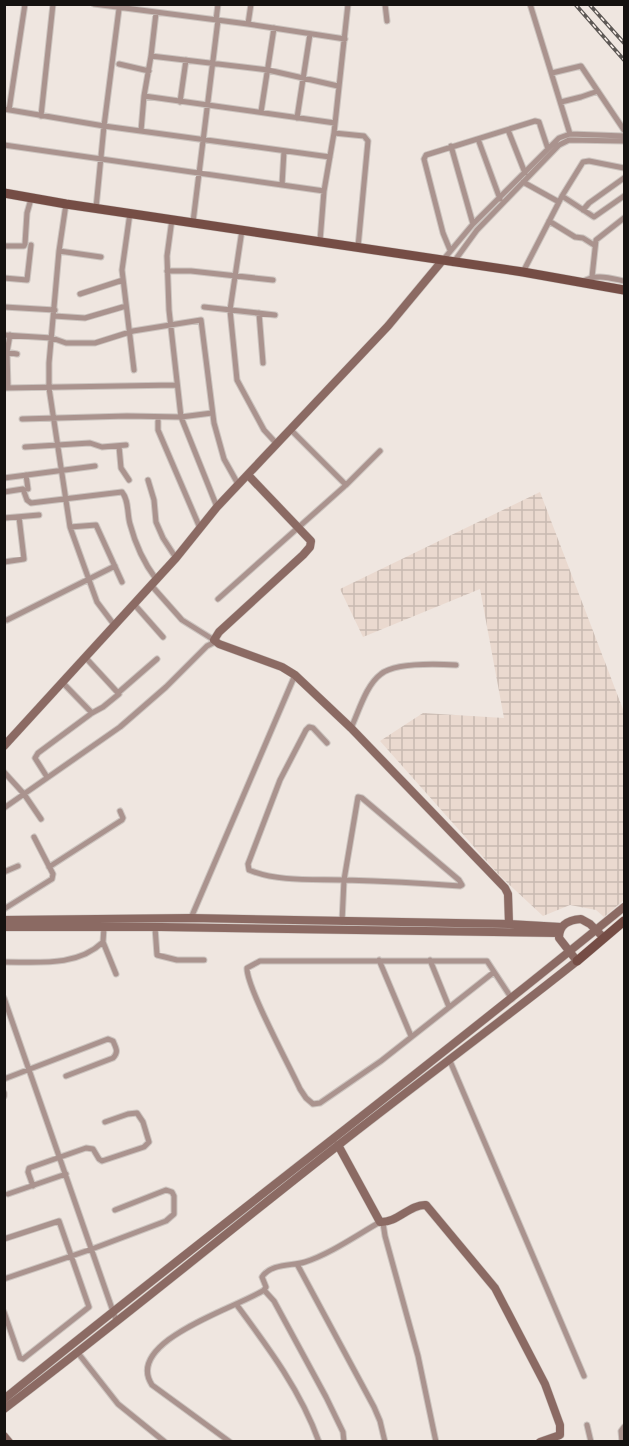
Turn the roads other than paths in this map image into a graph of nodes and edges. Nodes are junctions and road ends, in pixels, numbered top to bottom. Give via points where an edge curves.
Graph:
1 (25, 4) edge
2 (53, 4) edge
3 (94, 4) edge
4 (148, 4) edge
5 (218, 4) edge
6 (251, 4) edge
7 (348, 4) edge
8 (385, 4) edge
9 (530, 4) edge
10 (119, 9) junction
11 (147, 12) junction
12 (156, 13) junction
13 (217, 20) junction
14 (387, 21) dead end
15 (248, 24) junction
16 (274, 28) junction
17 (310, 34) junction
18 (345, 39) junction
19 (151, 56) junction
20 (186, 60) junction
21 (213, 63) junction
22 (119, 64) dead end
23 (268, 70) junction
24 (149, 71) junction
25 (552, 73) junction
26 (302, 78) junction
27 (338, 86) junction
28 (598, 90) junction
29 (144, 96) junction
30 (180, 102) junction
31 (561, 102) junction
32 (207, 105) junction
33 (7, 110) edge
34 (261, 112) junction
35 (41, 116) junction
36 (297, 118) junction
37 (335, 123) junction
38 (104, 126) junction
39 (508, 130) junction
40 (624, 130) edge
41 (141, 131) junction
42 (334, 134) junction
43 (570, 134) junction
44 (624, 136) edge
45 (478, 139) junction
46 (202, 140) junction
47 (624, 141) edge
48 (4, 145) edge
49 (451, 146) junction
50 (548, 149) junction
51 (284, 151) junction
52 (330, 158) junction
53 (101, 159) junction
54 (624, 168) edge
55 (198, 173) junction
56 (525, 173) junction
57 (624, 178) edge
58 (522, 181) junction
59 (282, 185) junction
60 (324, 191) junction
61 (4, 193) edge
62 (562, 196) junction
63 (624, 196) edge
64 (4, 198) edge
65 (31, 198) junction
66 (500, 199) junction
67 (559, 202) junction
68 (66, 204) junction
69 (96, 208) junction
70 (583, 210) junction
71 (130, 213) junction
72 (624, 218) edge
73 (172, 219) junction
74 (549, 221) junction
75 (193, 222) junction
76 (473, 224) junction
77 (242, 230) junction
78 (320, 241) junction
79 (31, 245) dead end
80 (594, 245) junction
81 (4, 246) edge
82 (358, 247) junction
83 (450, 250) junction
84 (59, 251) junction
85 (101, 256) dead end
86 (442, 261) junction
87 (453, 263) junction
88 (167, 271) junction
89 (523, 272) junction
90 (624, 273) edge
91 (234, 276) junction
92 (4, 278) edge
93 (123, 280) junction
94 (273, 280) dead end
95 (594, 281) junction
96 (621, 281) edge
97 (624, 290) edge
98 (80, 294) dead end
99 (126, 306) junction
100 (4, 307) edge
101 (204, 307) dead end
102 (230, 310) junction
103 (55, 313) junction
104 (259, 313) junction
105 (275, 315) dead end
106 (171, 324) junction
107 (129, 332) junction
108 (7, 335) edge
109 (52, 338) junction
110 (6, 352) edge
111 (17, 354) dead end
112 (263, 363) dead end
113 (134, 370) dead end
114 (176, 385) junction
115 (6, 388) edge
116 (50, 388) junction
117 (212, 413) junction
118 (54, 417) junction
119 (181, 417) junction
120 (22, 418) dead end
121 (158, 418) junction
122 (290, 429) junction
123 (276, 443) junction
124 (58, 446) junction
125 (25, 447) dead end
126 (380, 452) dead end
127 (95, 466) dead end
128 (62, 471) junction
129 (26, 475) junction
130 (248, 475) junction
131 (4, 478) edge
132 (129, 480) dead end
133 (148, 480) dead end
134 (238, 484) junction
135 (346, 485) junction
136 (28, 489) dead end
137 (4, 492) edge
138 (66, 499) junction
139 (217, 507) junction
140 (39, 515) dead end
141 (19, 517) junction
142 (4, 518) edge
143 (70, 527) junction
144 (200, 528) junction
145 (297, 528) junction
146 (176, 558) junction
147 (4, 562) edge
148 (115, 566) junction
149 (88, 579) junction
150 (122, 582) dead end
151 (153, 582) junction
152 (218, 599) dead end
153 (134, 604) junction
154 (7, 620) dead end
155 (115, 626) junction
156 (163, 637) dead end
157 (214, 641) junction
158 (85, 657) junction
159 (157, 659) dead end
160 (456, 665) dead end
161 (295, 675) junction
162 (62, 682) junction
163 (119, 692) junction
164 (92, 713) junction
165 (351, 728) junction
166 (327, 743) dead end
167 (4, 746) edge
168 (4, 772) edge
169 (47, 777) junction
170 (24, 794) junction
171 (4, 808) edge
172 (120, 811) dead end
173 (41, 819) dead end
174 (34, 837) dead end
175 (18, 866) dead end
176 (49, 867) junction
177 (4, 872) edge
178 (344, 880) junction
179 (624, 907) edge
180 (4, 909) edge
181 (191, 918) junction
182 (5, 920) edge
183 (624, 921) edge
184 (342, 922) junction
185 (509, 924) junction
186 (104, 927) junction
187 (155, 927) junction
188 (560, 930) junction
189 (596, 930) junction
190 (604, 938) junction
191 (104, 942) junction
192 (569, 952) junction
193 (204, 960) dead end
194 (379, 960) junction
195 (430, 960) junction
196 (577, 961) junction
197 (4, 962) edge
198 (494, 972) junction
199 (116, 974) dead end
200 (4, 998) edge
201 (512, 999) junction
202 (449, 1007) junction
203 (11, 1016) junction
204 (4, 1019) edge
205 (411, 1036) junction
206 (450, 1061) junction
207 (30, 1069) junction
208 (66, 1076) dead end
209 (4, 1079) edge
210 (105, 1122) dead end
211 (338, 1145) junction
212 (60, 1157) junction
213 (66, 1174) junction
214 (33, 1186) junction
215 (8, 1194) dead end
216 (115, 1210) dead end
217 (382, 1222) junction
218 (4, 1239) edge
219 (92, 1249) junction
220 (72, 1256) junction
221 (297, 1264) junction
222 (4, 1279) edge
223 (264, 1290) junction
224 (236, 1304) junction
225 (113, 1311) junction
226 (4, 1312) edge
227 (116, 1320) junction
228 (78, 1353) junction
229 (584, 1376) dead end
230 (4, 1399) edge
231 (4, 1409) edge
232 (587, 1425) dead end
233 (624, 1427) edge
234 (4, 1436) edge
235 (562, 1438) edge
236 (9, 1442) edge
237 (165, 1442) edge
238 (230, 1442) edge
239 (318, 1442) edge
240 (344, 1442) edge
241 (385, 1442) edge
242 (436, 1442) edge
243 (540, 1442) edge
244 (591, 1442) edge
245 (622, 1442) edge

1 - 33 street
2 - 35 street
3 - 10 street
4 - 11 street
5 - 13 street
6 - 15 street
7 - 18 street
8 - 14 street
9 - 25 street
10 - 11 street
10 - 38 street
11 - 12 street
12 - 13 street
12 - 19 street
13 - 15 street
13 - 21 street
15 - 16 street
16 - 17 street
16 - 23 street
17 - 18 street
17 - 26 street
18 - 27 street
19 - 20 street
19 - 24 street
20 - 21 street
20 - 30 street
21 - 23 street
21 - 32 street
22 - 24 street
23 - 26 street
23 - 34 street
24 - 29 street
25 - 28 street via 581,66
25 - 31 street
26 - 27 street
26 - 36 street
27 - 37 street
28 - 31 street
28 - 40 street
29 - 30 street
29 - 41 street
30 - 32 street
31 - 43 street
32 - 34 street
32 - 46 street
33 - 35 street
34 - 36 street
35 - 38 street
36 - 37 street
37 - 42 street
38 - 41 street
38 - 53 street
39 - 45 street
39 - 50 street via 539,122
39 - 56 street
41 - 46 street
42 - 52 street
42 - 82 street via 364,136 368,141
43 - 44 street
43 - 50 street
45 - 49 street
45 - 66 street
46 - 51 street
46 - 55 street
47 - 58 street via 569,140 558,145
48 - 53 street
49 - 76 street
49 - 83 street via 428,153 424,159
50 - 56 street
51 - 52 street
51 - 59 street
52 - 60 street
53 - 55 street
53 - 69 street
54 - 62 street via 583,162
55 - 59 street
55 - 75 street
56 - 58 street
57 - 70 street
58 - 66 street
58 - 67 street
58 - 87 street
59 - 60 street
60 - 78 street
61 - 65 main road
62 - 67 street
62 - 70 street
63 - 70 street via 594,217
64 - 65 main road
65 - 68 main road
65 - 81 street via 25,244
66 - 76 street
67 - 74 street
68 - 69 main road
68 - 84 street
69 - 71 main road
71 - 73 main road
71 - 93 street
72 - 80 street
73 - 75 main road
73 - 88 street
74 - 80 street
74 - 89 street
75 - 77 main road
76 - 83 street
77 - 78 main road
77 - 91 street
78 - 82 main road
79 - 92 street via 27,280
80 - 95 street
82 - 86 main road
83 - 86 street
84 - 85 street
84 - 103 street
86 - 87 main road
86 - 122 street via 388,326
87 - 89 main road
88 - 91 street
88 - 106 street
89 - 95 main road via 580,283
90 - 96 street
91 - 94 street
91 - 102 street
93 - 98 street
93 - 99 street
95 - 96 street
95 - 97 main road
99 - 103 street via 85,318
99 - 107 street
100 - 103 street
101 - 102 street
102 - 104 street
102 - 123 street via 237,380 264,430
103 - 109 street
104 - 105 street
104 - 112 street
106 - 107 street
106 - 114 street
106 - 117 street via 203,322
107 - 109 street via 95,343 66,343
107 - 113 street
108 - 109 street
108 - 110 street
109 - 116 street
110 - 111 street
110 - 115 street
114 - 116 street
114 - 119 street
115 - 116 street
116 - 118 street
117 - 119 street
117 - 134 street via 224,459
118 - 120 street
118 - 121 street
118 - 124 street
119 - 121 street
119 - 139 street
121 - 144 street via 158,430
122 - 123 street
122 - 135 street
123 - 130 street
124 - 125 street
124 - 128 street
124 - 132 street via 122,446 121,468
126 - 135 street
127 - 128 street
128 - 129 street
128 - 138 street
129 - 131 street
129 - 136 street
130 - 134 street
130 - 145 street
133 - 146 street via 156,522
134 - 139 street
135 - 145 street
137 - 138 street via 23,489 31,503
138 - 143 street
138 - 151 street via 122,492 138,548
139 - 144 street
140 - 141 street
141 - 142 street
141 - 147 street via 24,558
143 - 148 street via 96,525
143 - 149 street
144 - 146 street
145 - 152 street
145 - 157 street via 310,541 309,547
146 - 151 street
148 - 149 street
148 - 150 street
149 - 154 street
149 - 155 street via 97,602
151 - 153 street
151 - 157 street via 182,620
153 - 155 street
153 - 156 street
155 - 158 street
157 - 161 street
157 - 169 street via 120,727
158 - 162 street
158 - 163 street
159 - 163 street
160 - 165 street via 430,664 381,673
161 - 165 street
161 - 181 street
162 - 164 street
162 - 167 street
163 - 164 street
164 - 169 street via 38,753 35,758
165 - 185 street via 505,888
166 - 178 street via 313,728 306,730 280,780 248,868 282,878
168 - 170 street
169 - 170 street
170 - 171 street
170 - 173 street
172 - 176 street via 122,820
174 - 176 street
175 - 177 street
176 - 180 street via 51,881
178 - 178 street via 356,799 360,797 462,885
178 - 184 street
179 - 189 street
181 - 182 street
181 - 184 street
182 - 186 street
183 - 190 main road
184 - 185 street
185 - 188 street
186 - 187 street
186 - 191 street
187 - 188 street
187 - 193 street via 157,955 165,959
188 - 189 street via 568,921 581,919
188 - 192 street via 561,942
189 - 190 street
189 - 192 street
190 - 196 main road
191 - 197 street via 70,960
191 - 199 street
192 - 196 street
192 - 201 street
194 - 195 street
194 - 205 street
194 - 205 street via 260,961 247,968 247,973 300,1089 313,1104 364,1073
195 - 198 street via 486,962
195 - 202 street
196 - 206 street
198 - 201 street
198 - 202 street
200 - 203 street
201 - 225 street
202 - 205 street
203 - 204 street
203 - 207 street
206 - 211 street
206 - 229 street
207 - 208 street via 113,1041 117,1054 113,1058
207 - 209 street
207 - 212 street
210 - 212 street via 137,1113 149,1142 102,1161 90,1147
211 - 217 street
211 - 227 street
212 - 213 street
212 - 214 street via 29,1168
213 - 214 street
213 - 219 street
214 - 215 street
216 - 219 street via 166,1190 174,1196 172,1217
217 - 221 street
217 - 235 street via 424,1204 446,1228 495,1288 545,1384
217 - 242 street via 418,1356
218 - 220 street via 59,1221
219 - 220 street
219 - 225 street
220 - 222 street
220 - 226 street via 89,1307 23,1359
221 - 223 street via 265,1272
221 - 241 street via 374,1407
223 - 224 street
223 - 240 street via 274,1301 326,1397
224 - 238 street via 176,1333 152,1356 148,1366 149,1381 156,1389
224 - 239 street via 300,1398
225 - 227 street
225 - 230 street
227 - 228 street
228 - 231 street
228 - 237 street via 118,1404
232 - 244 street
233 - 245 street
234 - 236 street
235 - 243 street

